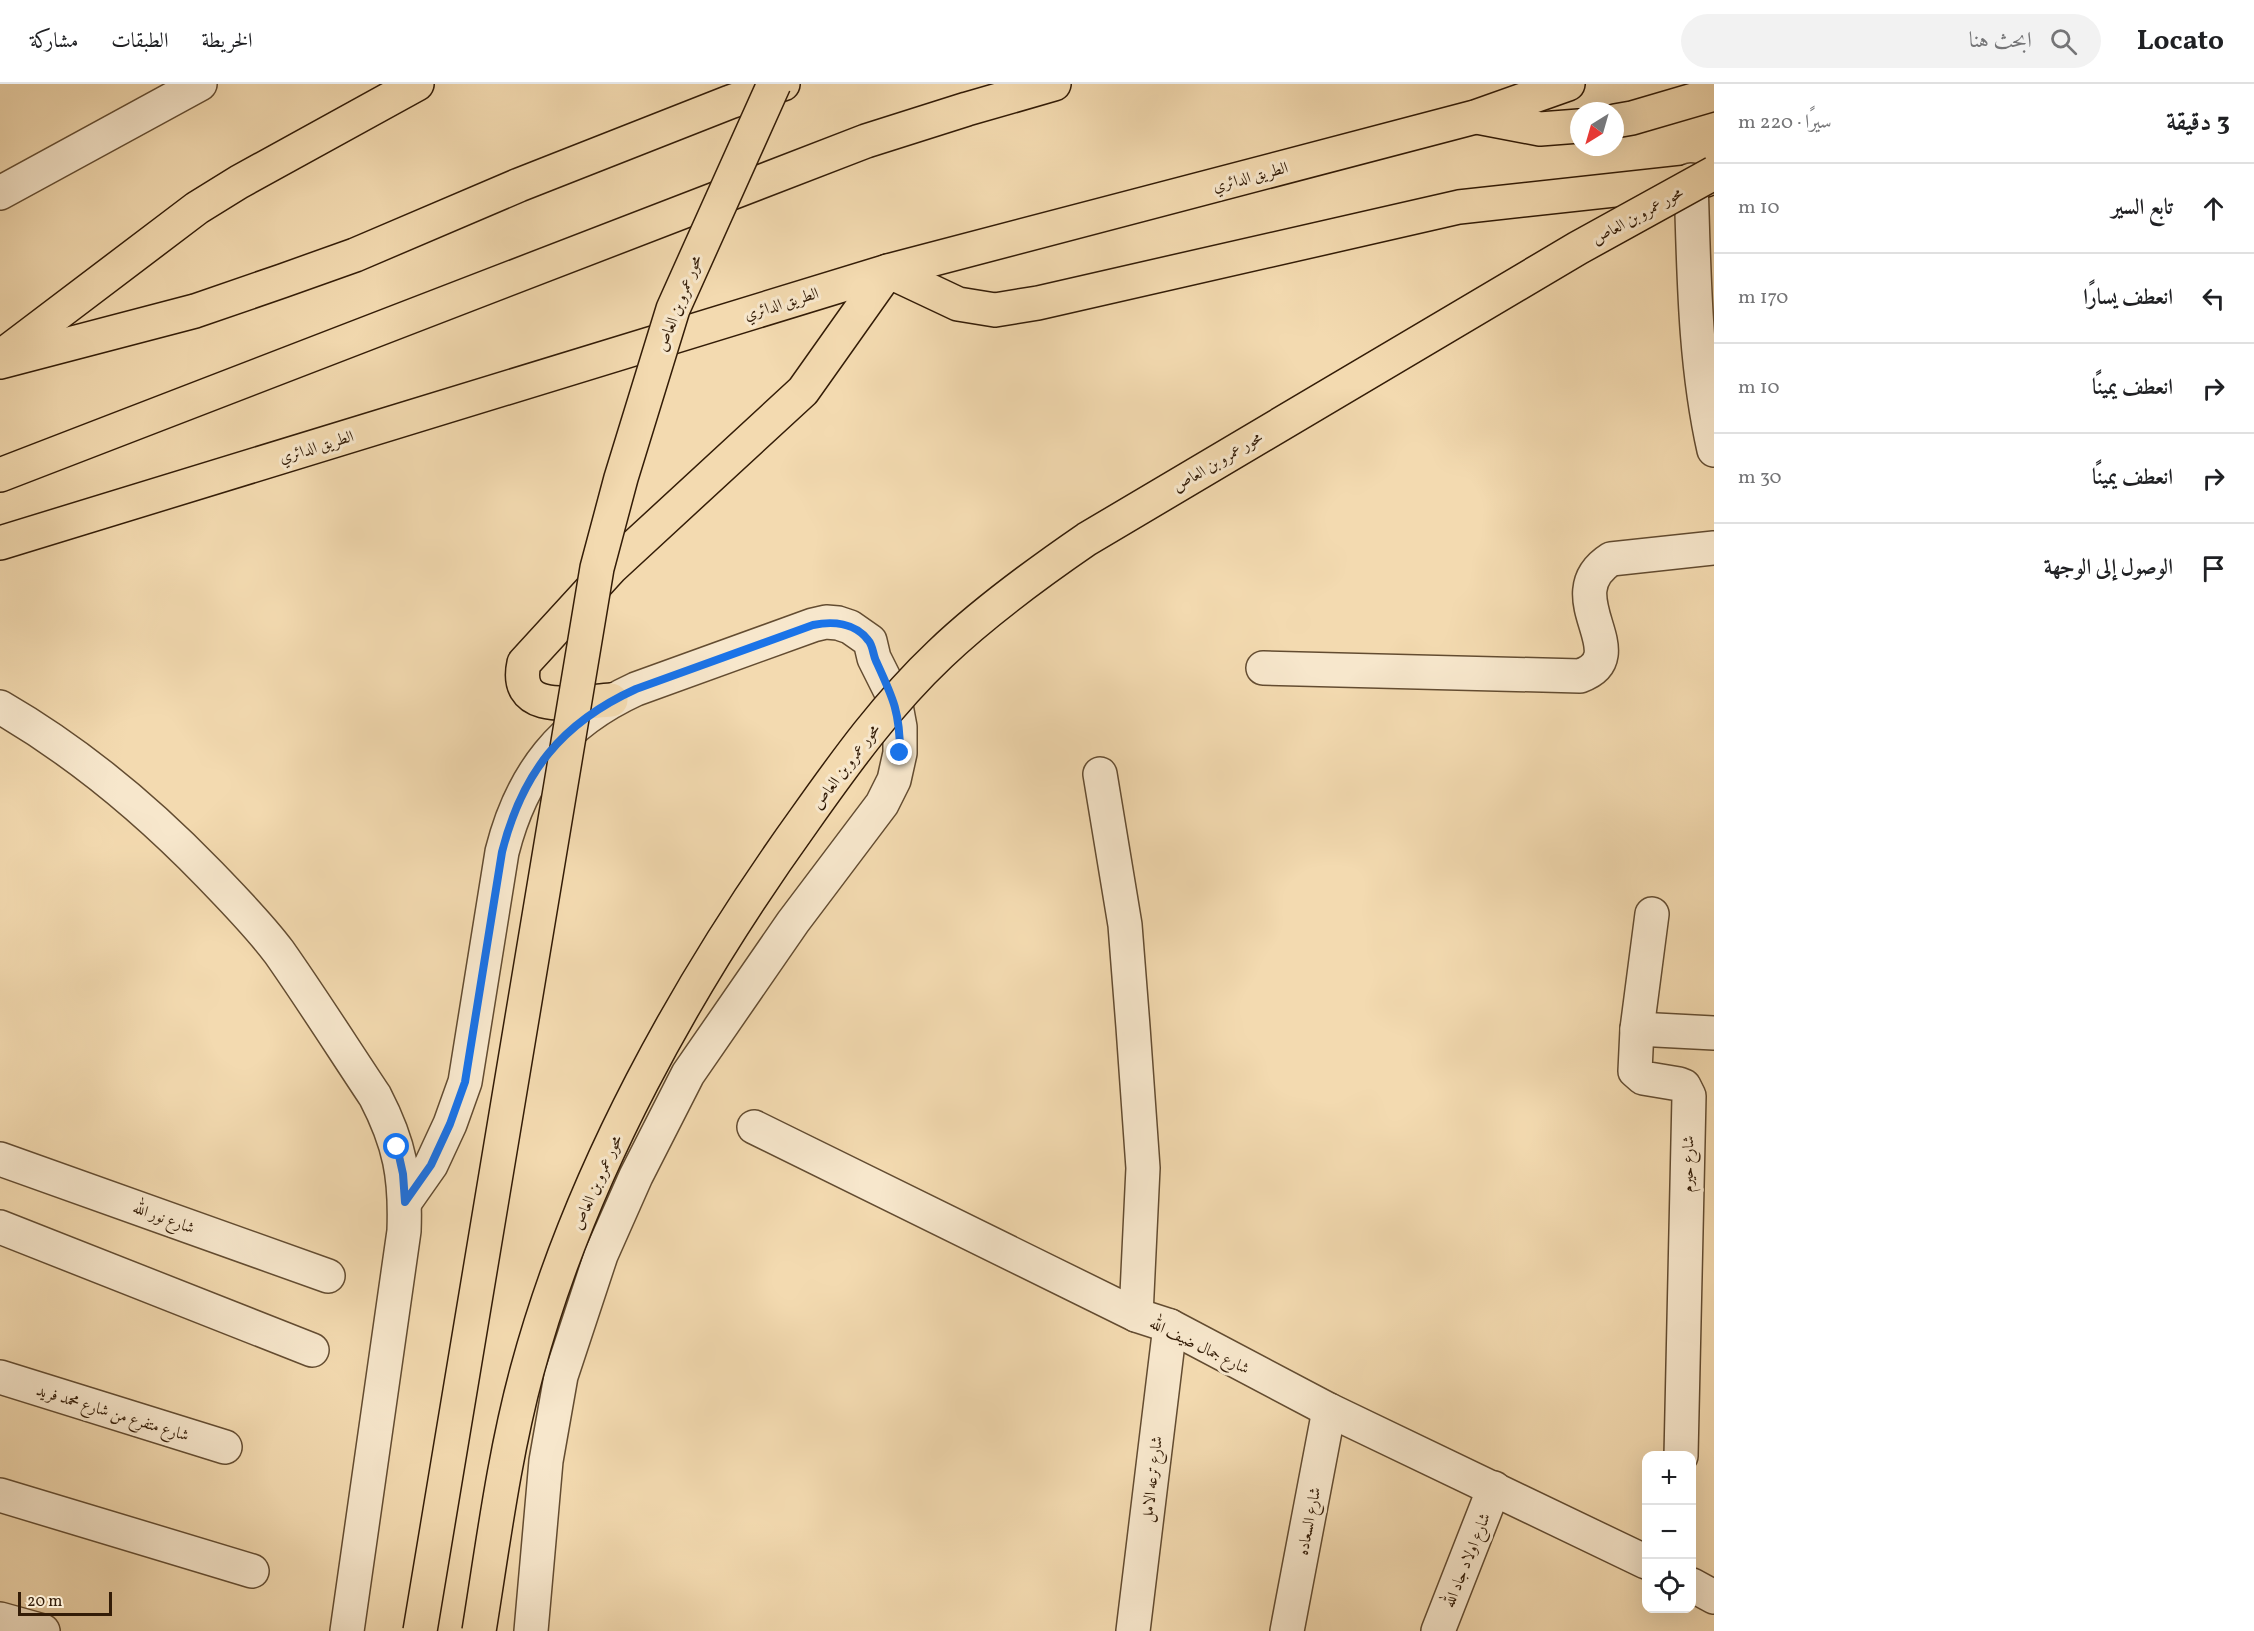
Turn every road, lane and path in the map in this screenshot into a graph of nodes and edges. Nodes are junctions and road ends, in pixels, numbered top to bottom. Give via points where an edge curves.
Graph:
1 (200, 84) edge
2 (417, 84) edge
3 (774, 84) edge
4 (783, 84) edge
5 (1054, 84) edge
6 (1568, 84) edge
7 (1714, 94) edge
8 (1475, 117) junction
9 (1624, 119) edge
10 (1570, 127) edge
11 (1706, 177) edge
12 (0, 193) edge
13 (888, 271) junction
14 (1705, 313) edge
15 (0, 357) edge
16 (0, 362) edge
17 (1709, 410) edge
18 (1714, 450) edge
19 (0, 475) edge
20 (0, 543) edge
21 (1714, 548) edge
22 (1263, 668) dead end
23 (611, 700) junction
24 (0, 707) edge
25 (1100, 774) dead end
26 (1652, 914) dead end
27 (1637, 1029) junction
28 (1714, 1033) edge
29 (754, 1127) dead end
30 (0, 1159) edge
31 (405, 1202) junction
32 (0, 1227) edge
33 (328, 1276) dead end
34 (1136, 1315) junction
35 (1170, 1326) junction
36 (312, 1350) dead end
37 (0, 1377) edge
38 (1329, 1410) junction
39 (225, 1447) dead end
40 (1682, 1451) edge
41 (1494, 1488) junction
42 (0, 1496) edge
43 (1642, 1560) edge
44 (252, 1571) dead end
45 (1696, 1587) edge
46 (1714, 1597) edge
47 (0, 1619) edge
48 (43, 1631) edge
49 (347, 1631) edge
50 (420, 1631) edge
51 (479, 1631) edge
52 (531, 1631) edge
53 (1133, 1631) edge
54 (1287, 1631) edge
55 (1438, 1631) edge

1 - 12 street
2 - 15 main road via 196,208
3 - 50 main road, محور عمرو بن العاص, bridge via 673,309 597,568
4 - 16 main road via 282,281 195,311
5 - 19 main road via 866,141
6 - 8 main road, الطريق الدائري
7 - 9 main road
8 - 10 main road via 1540,129
8 - 13 main road, الطريق الدائري
11 - 13 main road via 1459,207 994,310 958,304
11 - 14 street
11 - 51 main road, محور عمرو بن العاص, bridge via 1578,248 1087,538 981,617 886,712 774,861 634,1097 603,1162 572,1235 528,1370 506,1464
13 - 20 main road, الطريق الدائري
13 - 23 main road via 803,391 611,568 524,663 521,677 525,690 535,699 548,703
14 - 17 street
17 - 18 street
21 - 22 street via 1611,559 1601,566 1589,586 1589,598 1602,651 1596,666 1580,676
23 - 31 street via 567,733 532,775 519,800 502,852 465,1082 431,1165
23 - 52 street via 813,625 838,623 870,641 895,700 900,753 894,780 882,804 793,922 688,1074 601,1255 561,1376 546,1461
24 - 31 street via 79,758 132,800 182,846 278,951 388,1121 403,1174
25 - 34 street via 1125,925 1136,1062 1143,1168
26 - 27 street, شارع حيرم
27 - 28 street
27 - 40 street, شارع حيرم via 1638,1076 1680,1084 1689,1096
29 - 34 street, شارع جمال ضيف الله
30 - 33 street, شارع نور الله
31 - 49 street
32 - 36 street
34 - 35 street, شارع جمال ضيف الله
35 - 38 street, شارع جمال ضيف الله
35 - 53 street, شارع ترعه الامل
37 - 39 street, شارع متفرع من شارع محمد فريد
38 - 41 street, شارع جمال ضيف الله
38 - 54 street, شارع السعاده
41 - 43 street, شارع جمال ضيف الله
41 - 55 street, شارع اولاد جاد الله
42 - 44 street
45 - 46 street
47 - 48 street

